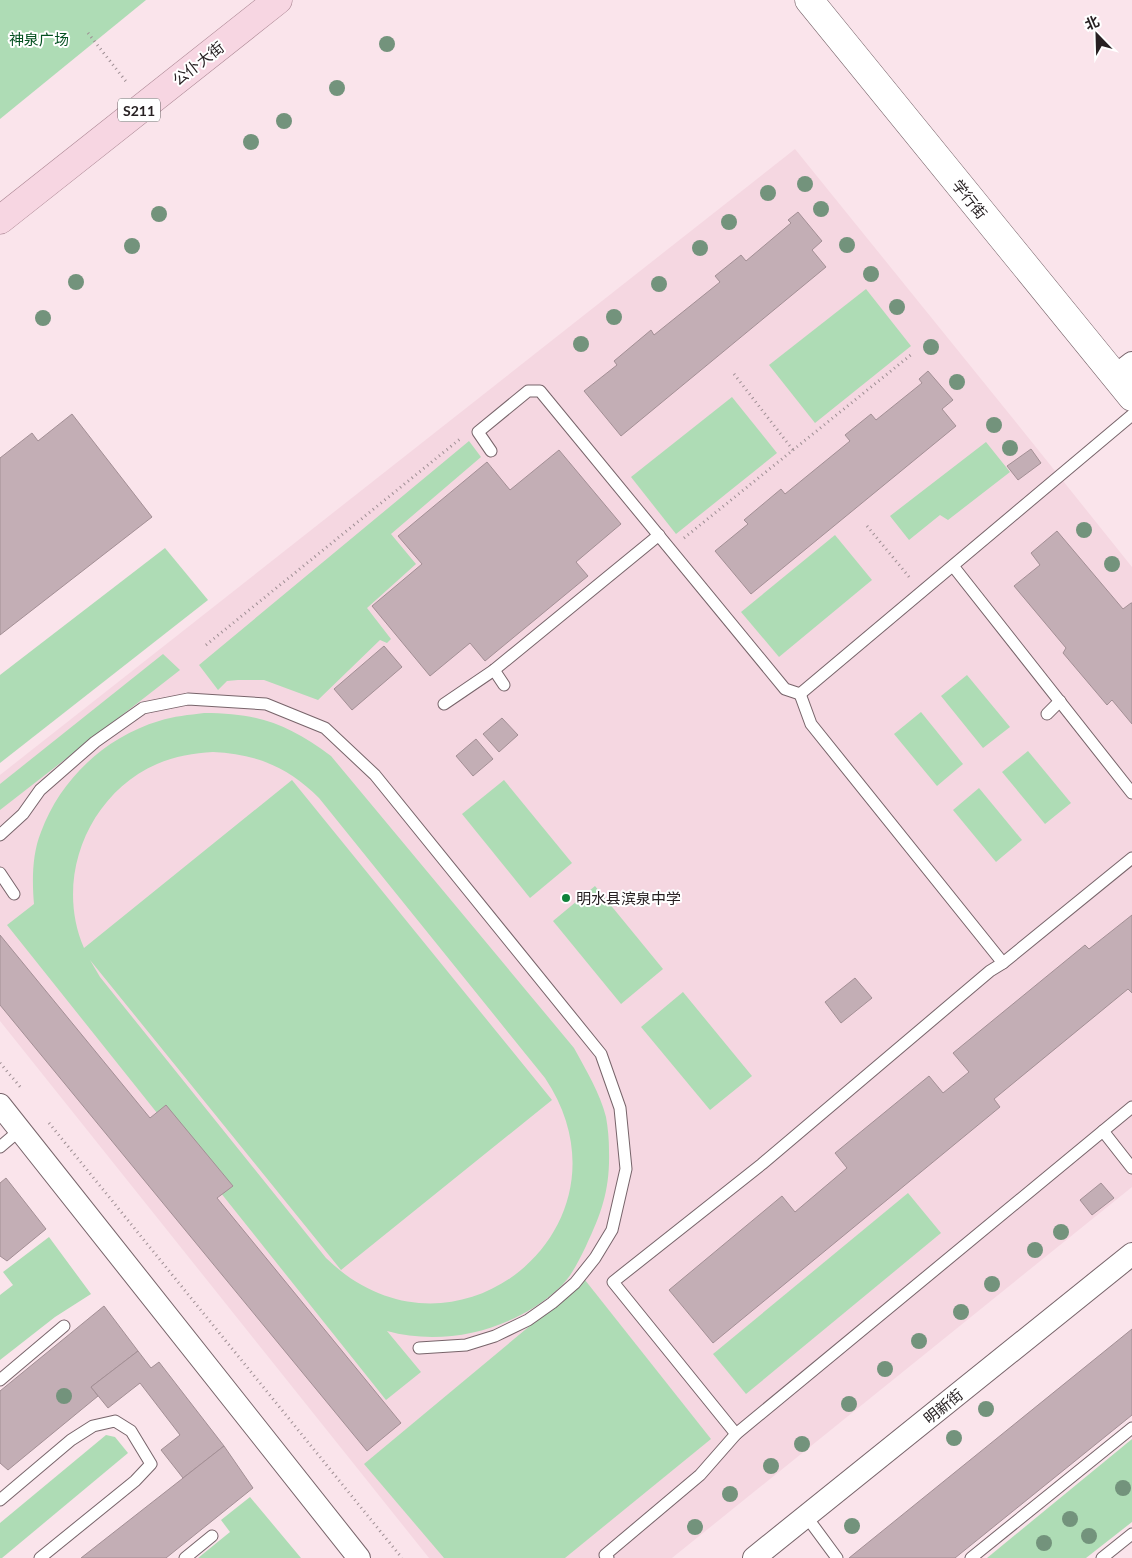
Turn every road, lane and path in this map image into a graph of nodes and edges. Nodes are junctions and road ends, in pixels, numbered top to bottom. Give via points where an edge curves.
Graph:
1 (278, 0) edge
2 (809, 0) edge
3 (88, 33) dead end
4 (145, 106) junction
5 (0, 220) edge
6 (912, 354) dead end
7 (1124, 370) edge
8 (734, 374) dead end
9 (1132, 397) edge
10 (1132, 415) edge
11 (478, 432) junction
12 (792, 450) junction
13 (491, 451) dead end
14 (868, 526) dead end
15 (659, 535) junction
16 (670, 549) junction
17 (953, 566) junction
18 (921, 592) junction
19 (206, 645) dead end
20 (494, 670) junction
21 (504, 685) dead end
22 (800, 694) junction
23 (1060, 701) junction
24 (444, 704) dead end
25 (1047, 714) dead end
26 (1132, 793) edge
27 (909, 825) dead end
28 (900, 834) junction
29 (0, 835) edge
30 (1132, 858) edge
31 (0, 873) edge
32 (14, 894) dead end
33 (1003, 963) junction
34 (0, 1062) edge
35 (24, 1093) dead end
36 (0, 1105) edge
37 (1132, 1107) edge
38 (43, 1116) dead end
39 (20, 1130) junction
40 (1103, 1131) junction
41 (0, 1147) edge
42 (1132, 1168) edge
43 (1132, 1254) edge
44 (64, 1326) dead end
45 (419, 1348) dead end
46 (0, 1380) edge
47 (1132, 1428) edge
48 (736, 1434) junction
49 (0, 1500) edge
50 (806, 1516) junction
51 (1132, 1534) edge
52 (212, 1536) dead end
53 (605, 1557) edge
54 (40, 1558) edge
55 (185, 1558) edge
56 (359, 1558) edge
57 (402, 1558) edge
58 (754, 1558) edge
59 (837, 1558) edge
60 (972, 1558) edge
61 (1102, 1558) edge

1 - 4 main road, 公仆大街 / S211
2 - 7 street, 学行街
3 - 4 path
4 - 5 main road, 公仆大街 / S211
6 - 12 path
7 - 9 street, 学行街
8 - 12 path
10 - 17 lane
11 - 13 lane
11 - 15 lane via 528,391 540,391
11 - 19 path via 468,432
12 - 16 path
14 - 18 path
15 - 16 lane
15 - 20 lane
16 - 22 lane via 785,689
17 - 18 lane
17 - 23 lane
18 - 22 lane
20 - 21 lane
20 - 24 lane
22 - 28 lane via 811,724
23 - 25 lane
23 - 26 lane
27 - 28 lane
28 - 33 lane
29 - 45 lane via 23,814 40,790 95,742 143,708 188,699 266,704 325,728 375,774 601,1054 620,1108 626,1169 612,1230 580,1277 552,1303 528,1320 495,1336 466,1345
30 - 33 lane
31 - 32 lane
33 - 48 lane via 762,1164 613,1282
34 - 35 path
36 - 39 street
37 - 40 lane
38 - 57 path
39 - 41 lane
39 - 56 street
40 - 42 lane
40 - 48 lane
43 - 50 street, 明新街
44 - 46 lane
47 - 60 lane
48 - 53 lane via 700,1475
49 - 54 lane via 71,1440 93,1426 115,1421 132,1431 151,1464 135,1481
50 - 58 street, 明新街
50 - 59 lane
51 - 61 lane
52 - 55 lane

